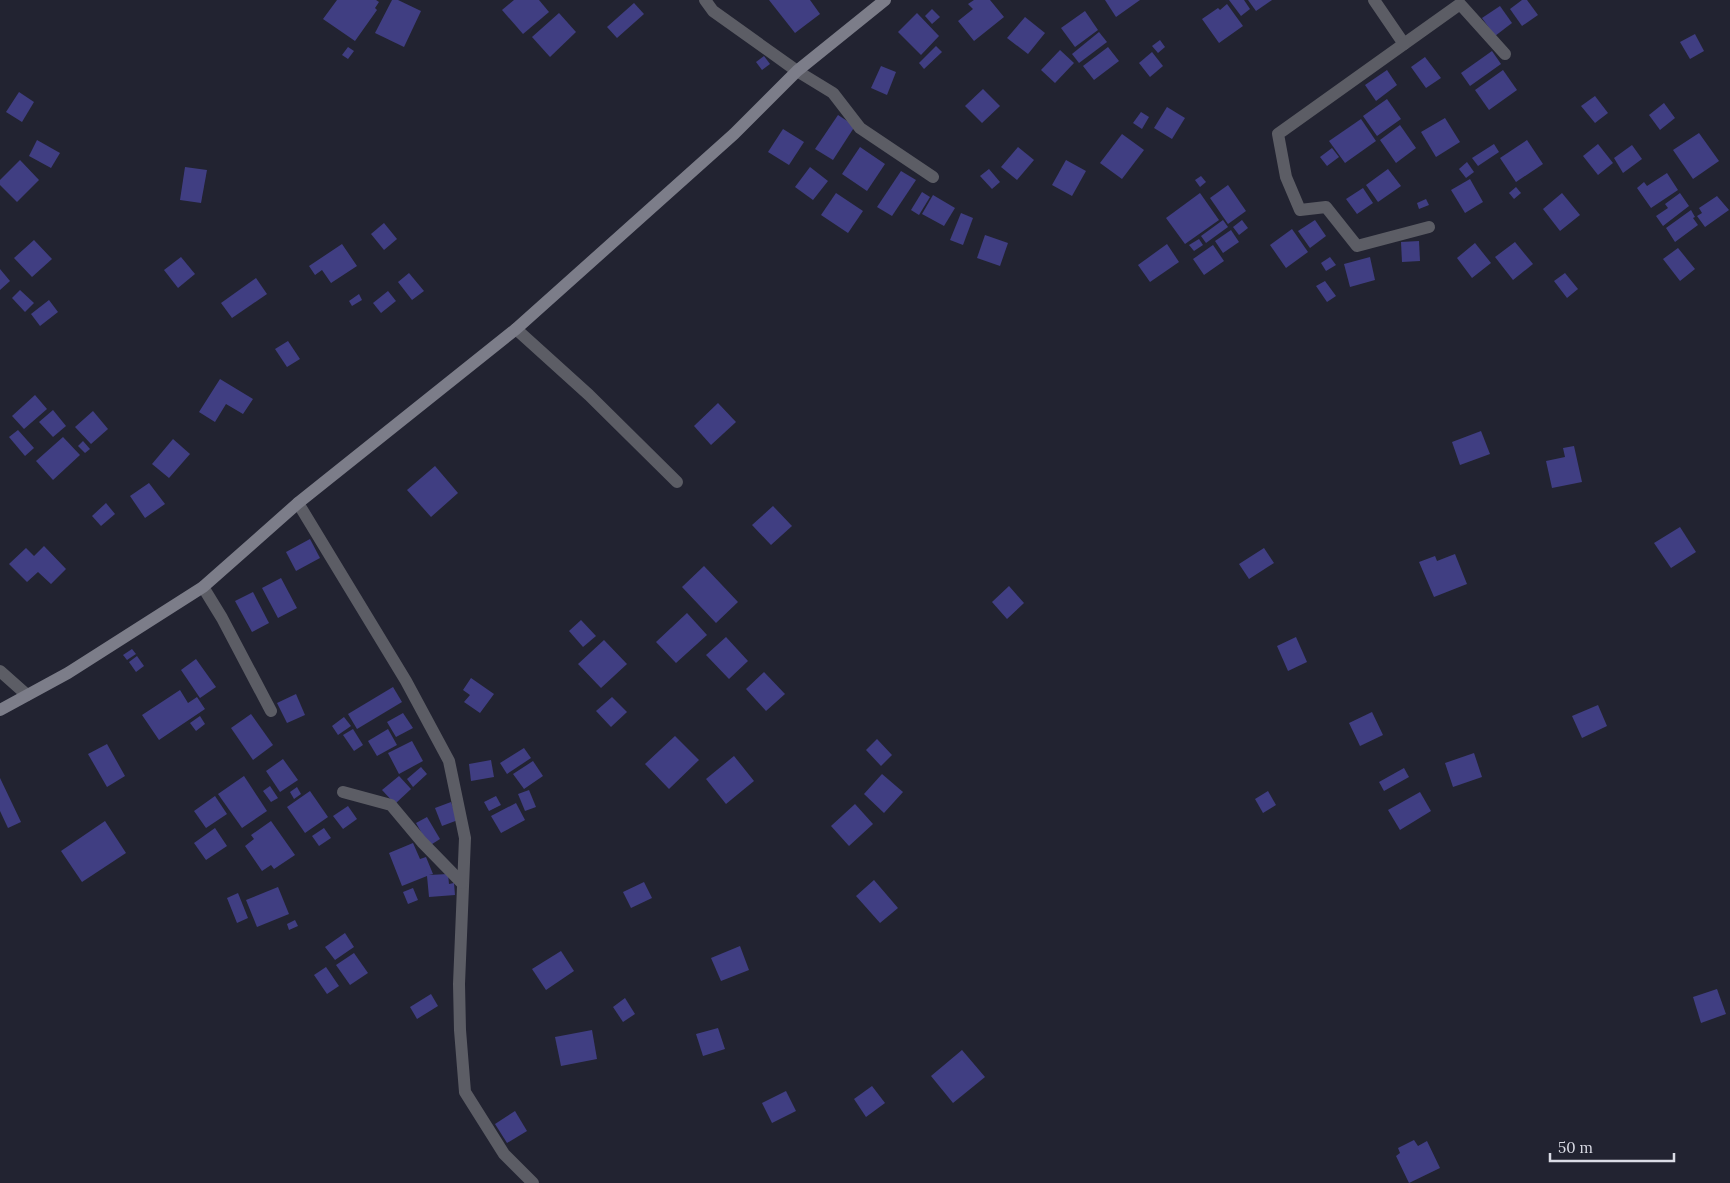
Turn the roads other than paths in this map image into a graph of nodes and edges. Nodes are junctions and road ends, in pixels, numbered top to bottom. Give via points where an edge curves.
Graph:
1 (705, 0) edge
2 (885, 0) edge
3 (1374, 0) edge
4 (1404, 44) junction
5 (1505, 54) dead end
6 (797, 71) junction
7 (933, 177) dead end
8 (1429, 227) dead end
9 (516, 329) junction
10 (677, 482) dead end
11 (298, 503) junction
12 (203, 587) junction
13 (0, 671) edge
14 (27, 695) junction
15 (0, 710) edge
16 (271, 711) dead end
17 (343, 792) dead end
18 (462, 883) junction
19 (533, 1183) edge

1 - 6 street via 714,11
2 - 6 main road
3 - 4 street
4 - 5 street via 1460,4
4 - 8 street via 1278,134 1286,177 1300,210 1326,207 1357,246
6 - 7 street via 833,93 860,128
6 - 9 main road via 734,134
9 - 10 street
9 - 11 main road
11 - 12 main road
11 - 18 street via 406,681 449,761 465,838
12 - 14 main road via 68,673
12 - 16 street
13 - 14 street
14 - 15 main road
17 - 18 street via 391,805
18 - 19 street via 459,994 465,1092 504,1154

